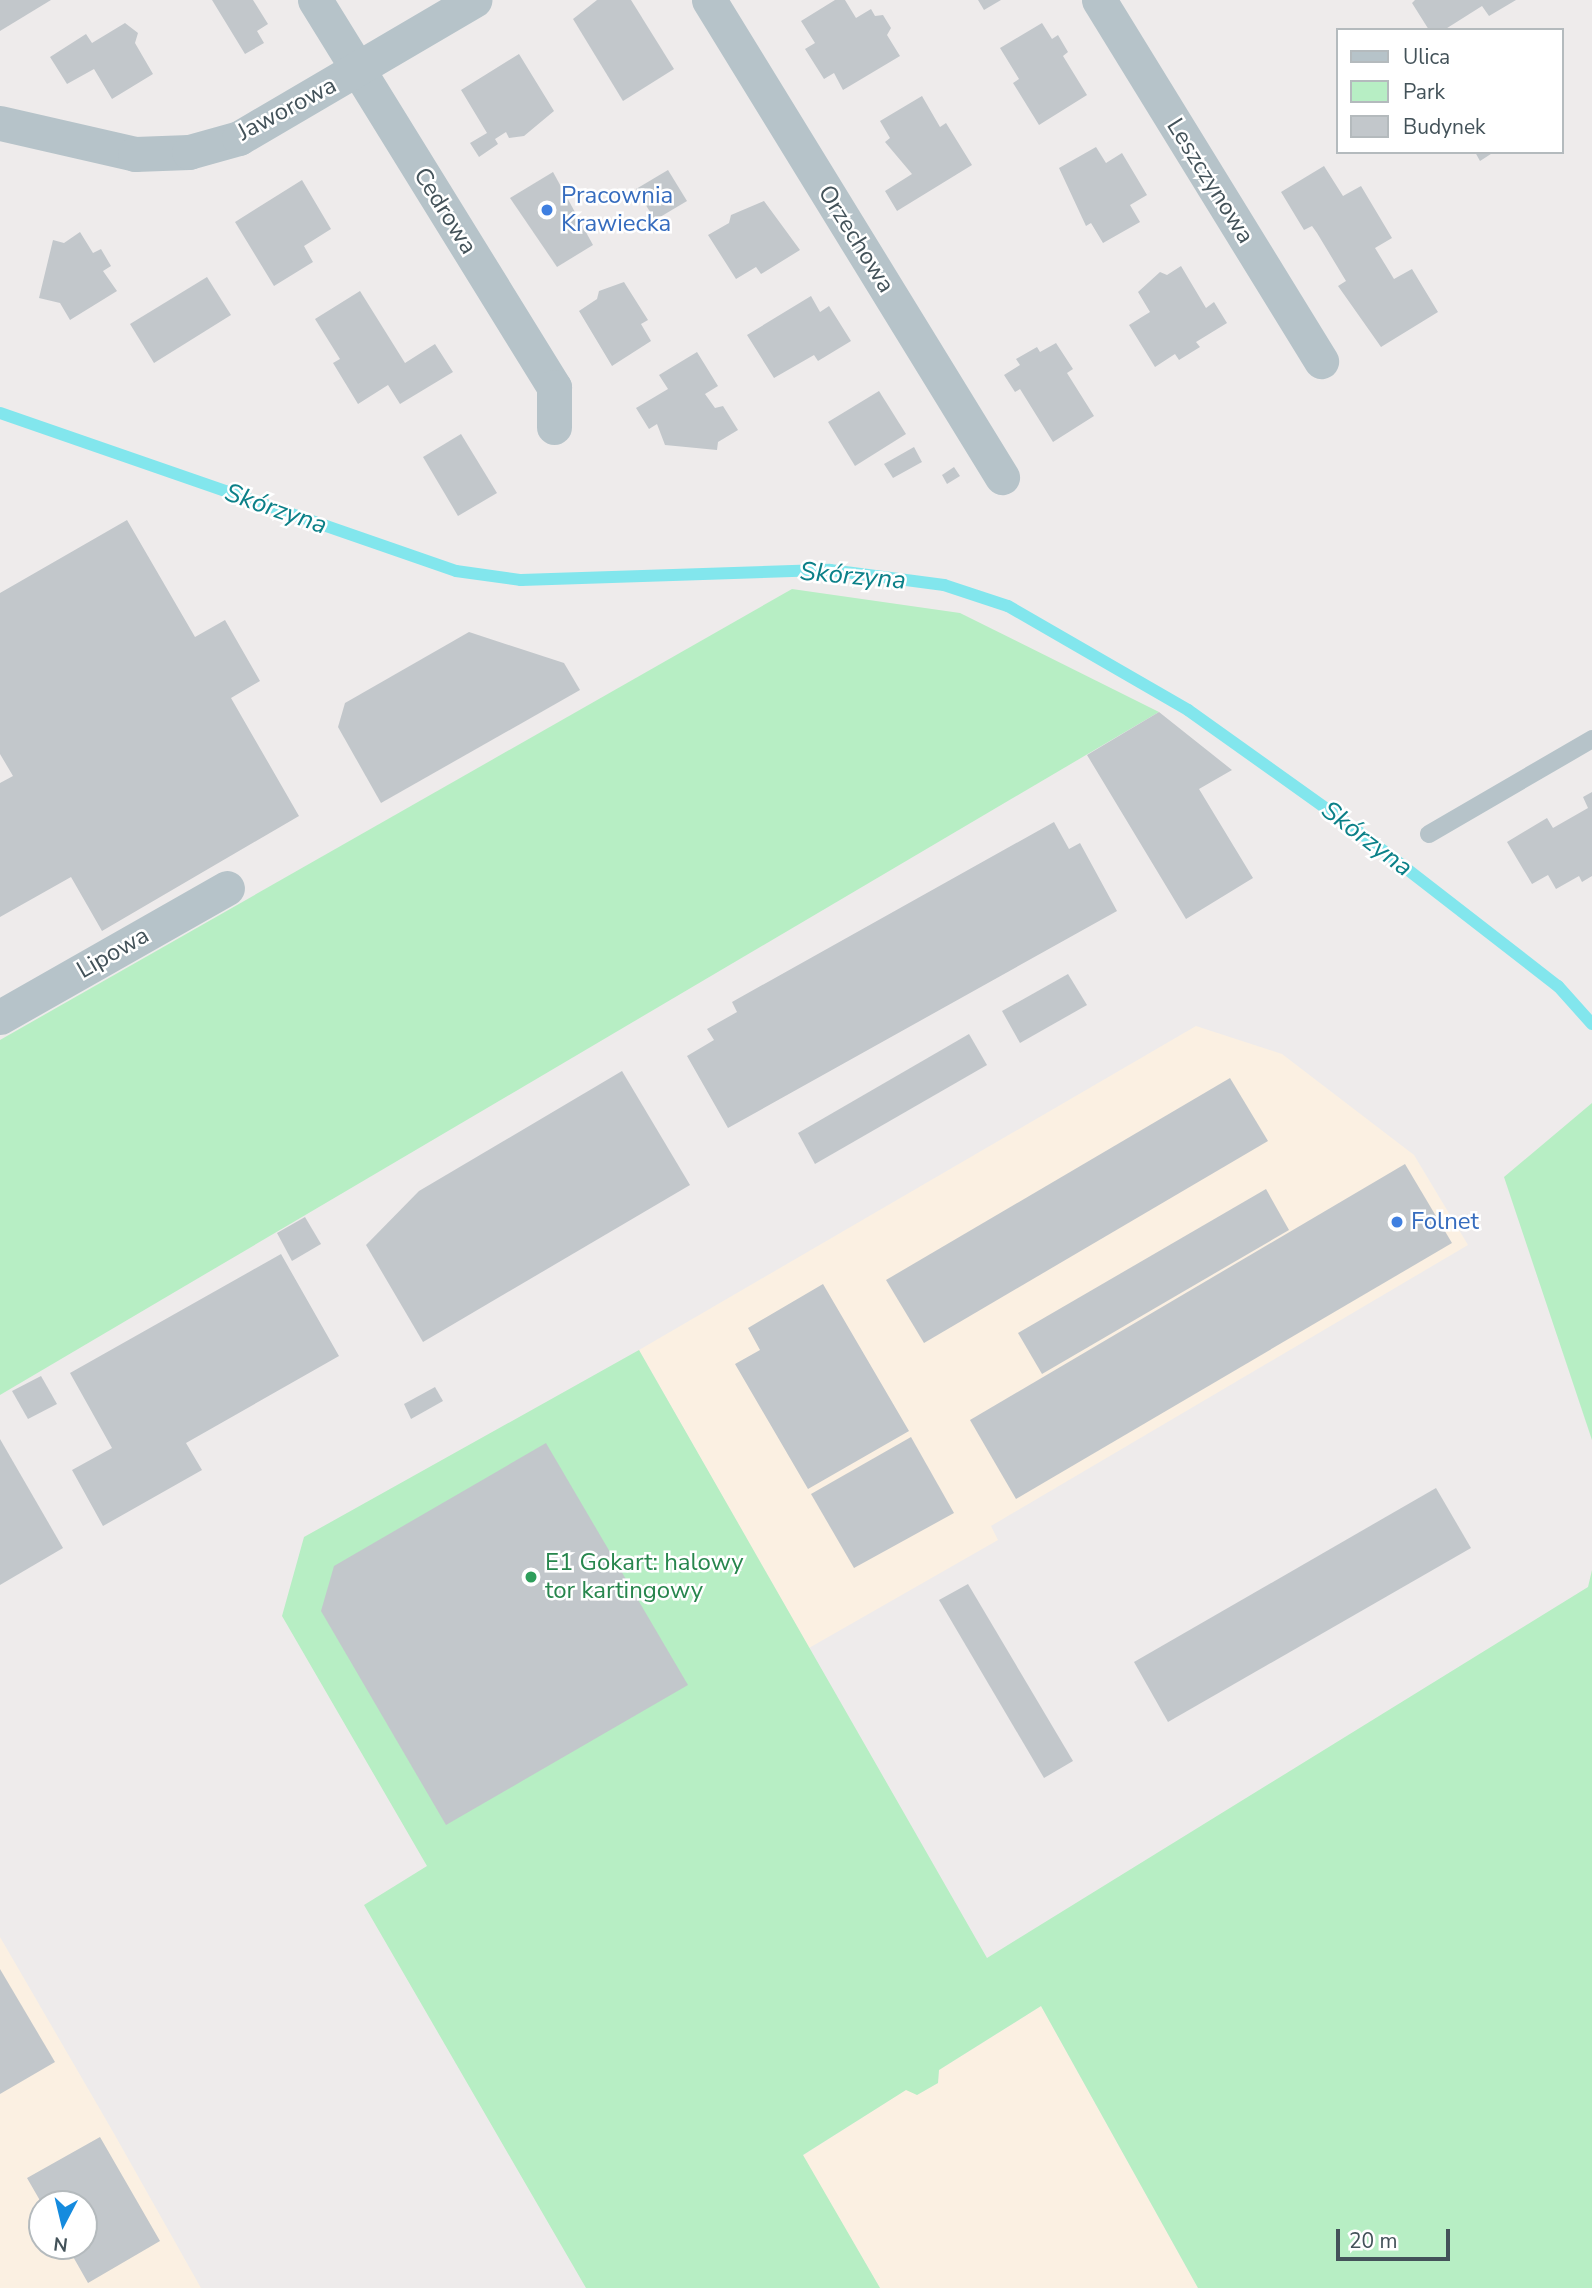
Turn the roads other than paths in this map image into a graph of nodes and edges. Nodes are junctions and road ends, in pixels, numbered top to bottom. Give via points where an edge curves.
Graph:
1 (315, 0) edge
2 (474, 0) edge
3 (709, 0) edge
4 (1099, 0) edge
5 (359, 71) junction
6 (0, 123) edge
7 (1321, 361) dead end
8 (554, 427) dead end
9 (1002, 477) dead end
10 (1592, 739) edge
11 (1429, 834) dead end
12 (227, 888) dead end
13 (0, 1017) edge

1 - 5 street, Cedrowa
2 - 5 street, Jaworowa
3 - 9 street, Orzechowa
4 - 7 street, Leszczynowa
5 - 6 street, Jaworowa via 239,138 189,152 135,154
5 - 8 street, Cedrowa via 554,387
10 - 11 lane
12 - 13 street, Lipowa

